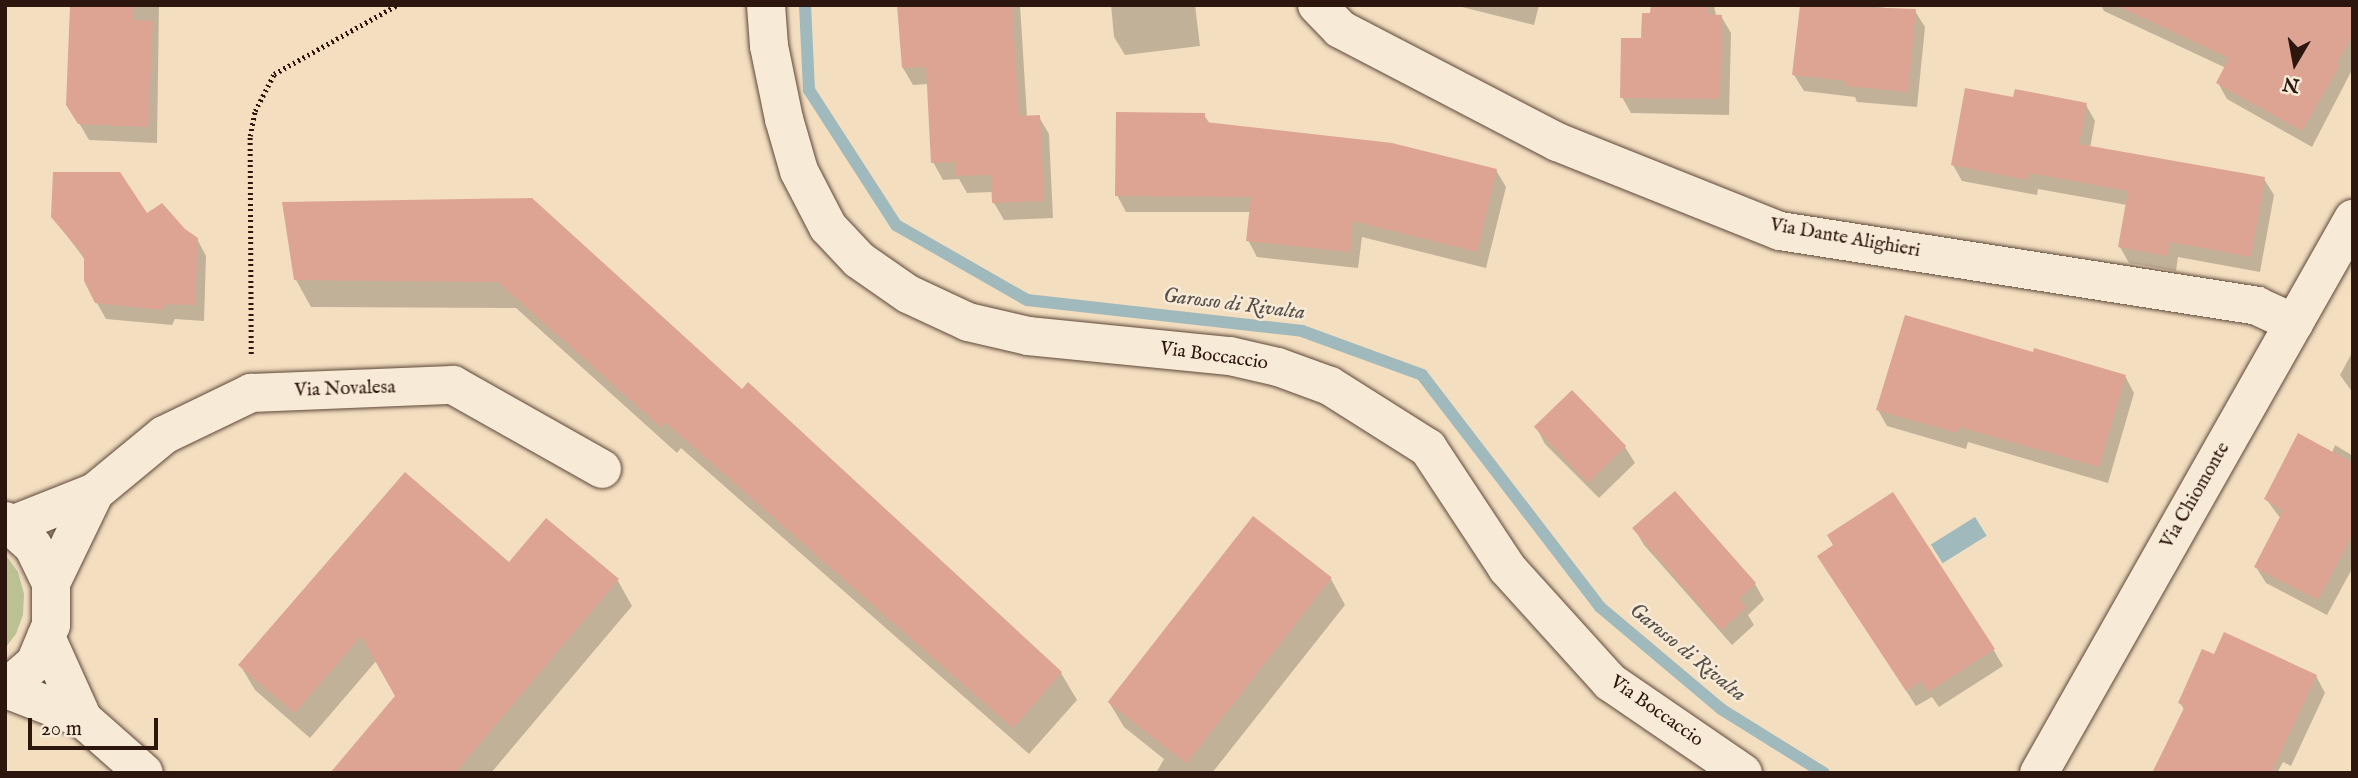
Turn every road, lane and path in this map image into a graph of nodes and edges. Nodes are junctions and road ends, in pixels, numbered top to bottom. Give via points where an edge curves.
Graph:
1 (397, 5) edge
2 (766, 5) edge
3 (1317, 5) edge
4 (2353, 219) edge
5 (2294, 323) junction
6 (251, 393) junction
7 (602, 469) dead end
8 (95, 492) junction
9 (9, 523) edge
10 (51, 583) junction
11 (46, 637) junction
12 (5, 689) edge
13 (83, 719) junction
14 (144, 773) edge
15 (1743, 773) edge
16 (2039, 773) edge

1 - 6 path via 274,74 255,111 250,136
2 - 15 street, Via Boccaccio via 774,70 799,171 828,227 859,260 908,293 968,322 1028,337 1230,356 1330,386 1428,448 1507,568 1610,682
3 - 5 street, Via Dante Alighieri via 1340,29 1557,142 1780,231 2258,306
4 - 5 street, Via Chiomonte
5 - 16 street, Via Chiomonte
6 - 7 street, Via Novalesa via 453,386
6 - 8 street, Via Novalesa via 164,435
8 - 9 street, Via Novalesa
8 - 10 street, Via Novalesa
9 - 10 street via 33,546
10 - 11 street via 51,625
11 - 12 street via 35,663
11 - 13 street
12 - 13 street
13 - 14 street

